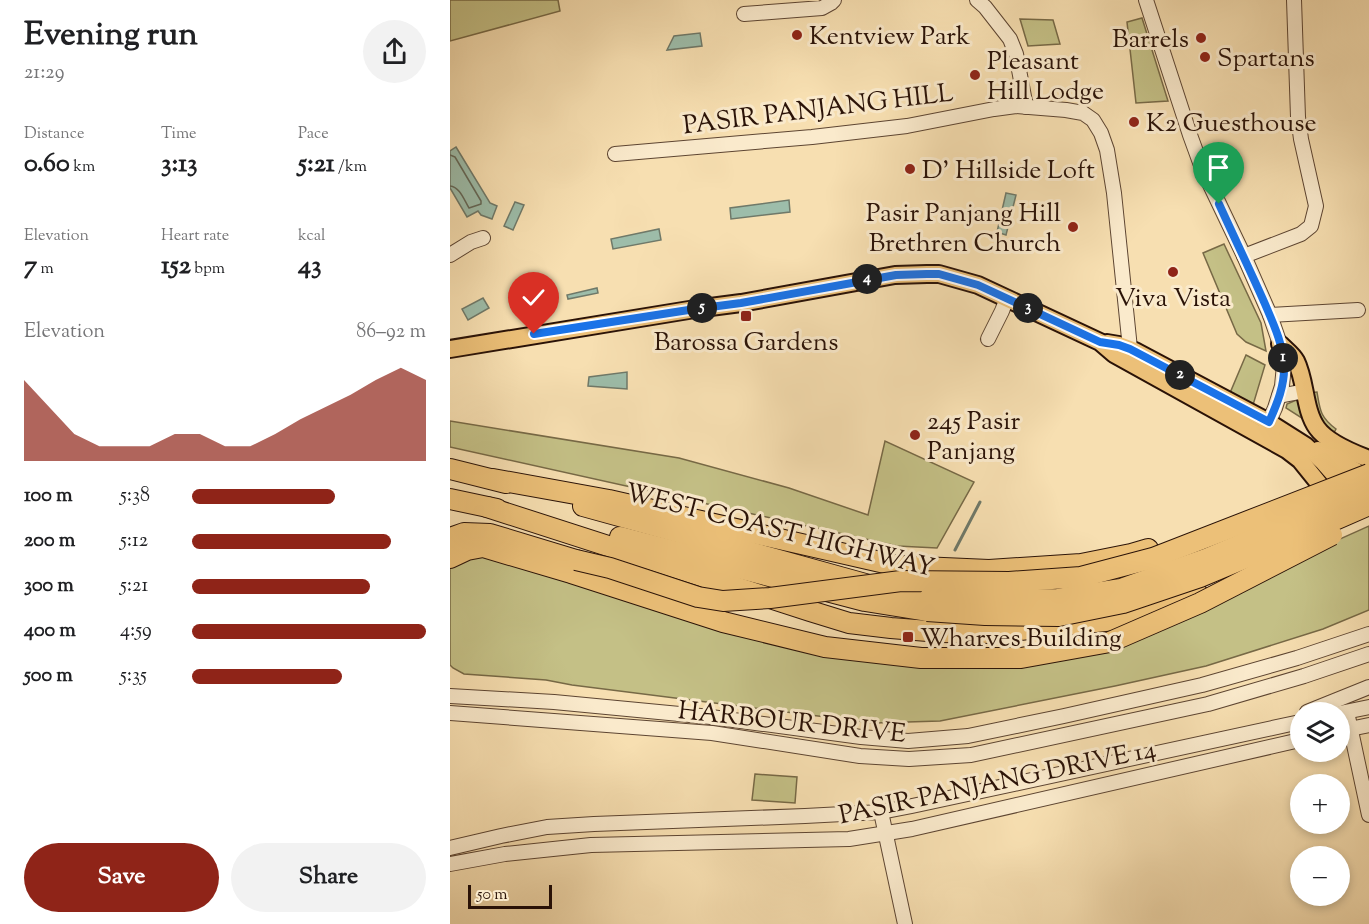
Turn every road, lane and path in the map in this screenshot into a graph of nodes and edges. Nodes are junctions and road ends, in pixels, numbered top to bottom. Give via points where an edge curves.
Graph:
1 (834, 0) edge
2 (977, 0) edge
3 (1146, 0) edge
4 (1294, 0) edge
5 (744, 14) dead end
6 (1026, 107) junction
7 (615, 154) dead end
8 (483, 238) dead end
9 (450, 255) edge
10 (1244, 256) junction
11 (1007, 298) junction
12 (1358, 310) dead end
13 (1270, 315) junction
14 (988, 339) dead end
15 (1280, 344) junction
16 (450, 349) edge
17 (1131, 356) junction
18 (1305, 391) junction
19 (1279, 396) junction
20 (1265, 430) junction
21 (1306, 446) junction
22 (1369, 459) edge
23 (450, 470) edge
24 (1366, 474) edge
25 (493, 479) junction
26 (1329, 483) junction
27 (450, 499) edge
28 (487, 507) junction
29 (1367, 512) edge
30 (1338, 521) junction
31 (450, 538) edge
32 (450, 558) edge
33 (574, 567) junction
34 (807, 577) junction
35 (1369, 634) edge
36 (1369, 654) edge
37 (1369, 687) edge
38 (450, 696) edge
39 (1332, 702) edge
40 (1369, 707) edge
41 (1350, 711) edge
42 (450, 713) edge
43 (1290, 723) edge
44 (1290, 724) edge
45 (1286, 725) junction
46 (1369, 725) edge
47 (1350, 729) edge
48 (1290, 742) edge
49 (1350, 748) edge
50 (881, 812) junction
51 (1369, 815) edge
52 (886, 833) junction
53 (450, 848) edge
54 (450, 864) edge
55 (905, 924) edge

1 - 5 street via 822,8
2 - 6 street via 1010,39
3 - 10 street via 1202,168
4 - 10 street via 1298,117 1316,206 1311,226 1305,232
6 - 7 street, PASIR PANJANG HILL via 822,136
6 - 17 street, PASIR PANJANG HILL via 1083,113 1101,133 1114,193
8 - 9 street
10 - 13 street
11 - 14 street
11 - 16 main road via 939,274 896,275
11 - 17 main road via 1100,342 1119,345
12 - 13 street
13 - 15 street
15 - 18 main road via 1295,360
15 - 19 street via 1284,365
17 - 20 main road
18 - 19 street
18 - 22 main road via 1312,419 1320,431 1333,442
19 - 20 street
20 - 21 main road
20 - 26 main road
21 - 24 main road
21 - 26 main road via 1323,462
23 - 25 highway, WEST COAST HIGHWAY
24 - 26 main road
24 - 33 highway, bridge via 1153,558 1081,577 1009,582 901,581 723,601 698,597 610,568
24 - 34 highway, WEST COAST HIGHWAY, bridge via 1293,523 1121,589 1058,599 987,600 930,597
25 - 26 highway via 609,500 898,566 989,570 1081,564 1131,554 1272,507
25 - 34 highway, WEST COAST HIGHWAY
26 - 30 main road
27 - 28 highway, WEST COAST HIGHWAY
28 - 30 highway via 849,623 993,633 1124,619 1189,598
28 - 34 highway, WEST COAST HIGHWAY
29 - 30 main road
29 - 33 highway, bridge via 1200,603 1110,642 1021,658 921,658 825,647 723,622
29 - 34 highway, WEST COAST HIGHWAY, bridge via 1200,577 1123,603 1059,616 927,611 865,601
31 - 33 highway via 464,533 490,534
32 - 33 highway via 483,548
35 - 38 street, HARBOUR DRIVE via 1202,685 968,736 908,741 711,717
36 - 42 street, HARBOUR DRIVE via 1208,704 971,755 909,759 860,756 712,734
37 - 39 street
40 - 41 street
43 - 45 street
44 - 45 street, PASIR PANJANG DRIVE 14
45 - 50 street, PASIR PANJANG DRIVE 14
46 - 47 street
48 - 52 street, PASIR PANJANG DRIVE 14
49 - 51 street
50 - 52 street
50 - 53 street, PASIR PANJANG DRIVE 14 via 547,827
52 - 54 street, PASIR PANJANG DRIVE 14 via 849,839 591,845
52 - 55 street

